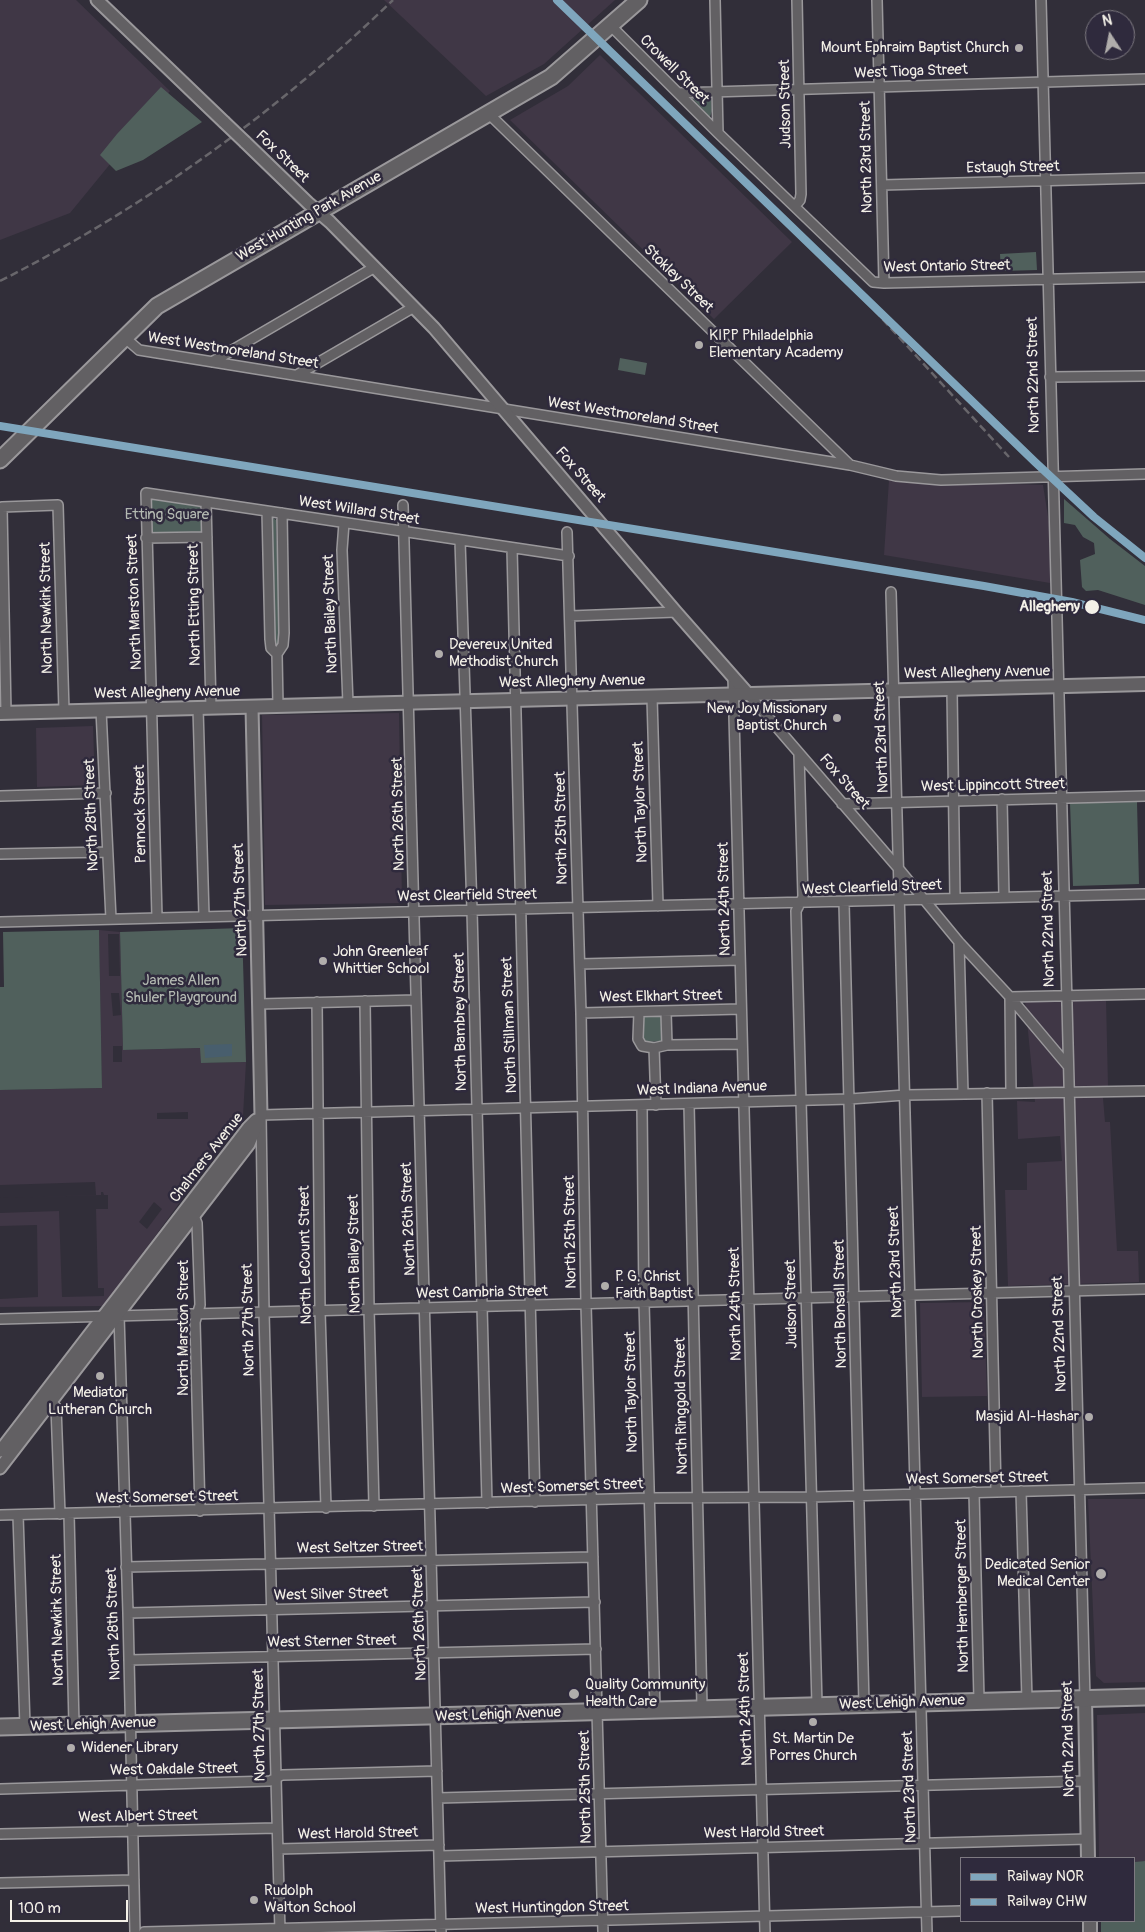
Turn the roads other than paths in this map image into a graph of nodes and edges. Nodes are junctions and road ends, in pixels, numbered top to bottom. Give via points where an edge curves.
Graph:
1 (97, 0) edge
2 (639, 0) edge
3 (715, 0) edge
4 (797, 0) edge
5 (877, 0) edge
6 (1041, 0) edge
7 (611, 26) junction
8 (1145, 79) edge
9 (1044, 82) junction
10 (879, 87) junction
11 (800, 89) junction
12 (718, 91) junction
13 (678, 93) junction
14 (488, 113) junction
15 (718, 134) junction
16 (1145, 178) edge
17 (1046, 182) junction
18 (882, 185) junction
19 (795, 206) junction
20 (318, 212) junction
21 (375, 267) junction
22 (1145, 276) edge
23 (1048, 279) junction
24 (884, 283) junction
25 (414, 307) junction
26 (124, 337) junction
27 (212, 362) junction
28 (297, 375) junction
29 (1145, 376) edge
30 (1050, 377) junction
31 (502, 408) junction
32 (0, 460) edge
33 (850, 465) junction
34 (1145, 474) edge
35 (1053, 477) junction
36 (146, 493) joint
37 (206, 502) junction
38 (403, 505) dead end
39 (267, 511) junction
40 (282, 513) junction
41 (344, 523) junction
42 (404, 532) junction
43 (567, 532) dead end
44 (146, 538) junction
45 (207, 538) junction
46 (460, 540) junction
47 (512, 548) junction
48 (569, 556) junction
49 (892, 592) dead end
50 (676, 612) junction
51 (570, 616) junction
52 (277, 654) junction
53 (733, 676) junction
54 (1145, 684) edge
55 (1059, 687) junction
56 (952, 690) junction
57 (894, 691) junction
58 (734, 695) junction
59 (749, 695) junction
60 (652, 697) junction
61 (572, 699) junction
62 (515, 700) junction
63 (466, 701) junction
64 (410, 702) junction
65 (348, 704) junction
66 (278, 706) junction
67 (252, 707) junction
68 (204, 708) junction
69 (153, 709) junction
70 (101, 710) junction
71 (64, 711) junction
72 (3, 713) edge
73 (799, 754) junction
74 (106, 793) junction
75 (0, 796) edge
76 (1145, 796) edge
77 (1061, 798) junction
78 (1002, 799) junction
79 (954, 800) junction
80 (898, 802) junction
81 (842, 804) junction
82 (107, 852) junction
83 (0, 854) edge
84 (899, 869) junction
85 (1145, 894) edge
86 (1065, 897) junction
87 (956, 898) junction
88 (1004, 898) junction
89 (924, 900) junction
90 (901, 901) junction
91 (844, 903) junction
92 (800, 904) junction
93 (739, 905) junction
94 (658, 906) junction
95 (577, 908) junction
96 (520, 909) junction
97 (472, 910) junction
98 (415, 911) junction
99 (256, 915) junction
100 (204, 916) junction
101 (158, 918) junction
102 (110, 919) junction
103 (0, 922) edge
104 (960, 942) junction
105 (740, 960) junction
106 (580, 964) junction
107 (1145, 994) edge
108 (1067, 996) junction
109 (1010, 998) junction
110 (416, 1000) junction
111 (317, 1002) junction
112 (365, 1002) junction
113 (260, 1004) junction
114 (742, 1009) junction
115 (639, 1012) junction
116 (666, 1012) junction
117 (581, 1013) junction
118 (742, 1044) junction
119 (667, 1045) junction
120 (654, 1048) junction
121 (1068, 1066) junction
122 (1068, 1091) junction
123 (1145, 1091) edge
124 (987, 1093) junction
125 (1011, 1093) junction
126 (963, 1094) junction
127 (905, 1096) junction
128 (850, 1099) junction
129 (801, 1100) junction
130 (745, 1102) junction
131 (656, 1104) junction
132 (689, 1104) junction
133 (642, 1105) junction
134 (583, 1106) junction
135 (526, 1108) junction
136 (477, 1109) junction
137 (419, 1111) junction
138 (366, 1112) junction
139 (317, 1114) junction
140 (261, 1115) junction
141 (189, 1213) junction
142 (1145, 1289) edge
143 (1075, 1291) junction
144 (992, 1293) junction
145 (911, 1295) junction
146 (854, 1297) junction
147 (806, 1298) junction
148 (750, 1299) junction
149 (694, 1301) junction
150 (644, 1302) junction
151 (586, 1304) junction
152 (531, 1305) junction
153 (482, 1306) junction
154 (425, 1308) junction
155 (369, 1309) junction
156 (320, 1310) junction
157 (264, 1312) junction
158 (198, 1314) junction
159 (104, 1315) junction
160 (119, 1315) junction
161 (0, 1319) edge
162 (48, 1397) junction
163 (0, 1451) edge
164 (0, 1468) edge
165 (1145, 1488) edge
166 (1080, 1490) junction
167 (996, 1491) junction
168 (1021, 1491) junction
169 (974, 1492) junction
170 (917, 1494) junction
171 (860, 1495) junction
172 (811, 1496) junction
173 (649, 1498) junction
174 (698, 1498) junction
175 (754, 1498) junction
176 (593, 1500) junction
177 (535, 1502) junction
178 (487, 1503) junction
179 (430, 1505) junction
180 (374, 1506) junction
181 (326, 1508) junction
182 (269, 1509) junction
183 (200, 1511) junction
184 (124, 1512) junction
185 (65, 1514) junction
186 (0, 1515) edge
187 (18, 1515) junction
188 (593, 1557) junction
189 (432, 1560) junction
190 (270, 1564) junction
191 (126, 1567) junction
192 (595, 1602) junction
193 (433, 1606) junction
194 (272, 1610) junction
195 (128, 1614) junction
196 (596, 1649) junction
197 (434, 1653) junction
198 (273, 1657) junction
199 (129, 1660) junction
200 (1145, 1697) edge
201 (1085, 1699) junction
202 (979, 1700) junction
203 (1027, 1700) junction
204 (921, 1703) junction
205 (864, 1704) junction
206 (817, 1705) junction
207 (759, 1707) junction
208 (702, 1708) junction
209 (655, 1709) junction
210 (598, 1711) junction
211 (436, 1717) junction
212 (274, 1721) junction
213 (131, 1723) junction
214 (74, 1725) junction
215 (25, 1726) junction
216 (0, 1727) edge
217 (438, 1771) junction
218 (276, 1778) junction
219 (1086, 1781) junction
220 (131, 1784) junction
221 (924, 1786) junction
222 (0, 1789) edge
223 (762, 1790) junction
224 (600, 1793) junction
225 (438, 1798) junction
226 (277, 1828) junction
227 (133, 1831) junction
228 (0, 1834) edge
229 (1088, 1839) junction
230 (926, 1843) junction
231 (439, 1845) junction
232 (763, 1847) junction
233 (278, 1849) junction
234 (601, 1851) junction
235 (440, 1856) junction
236 (1088, 1857) edge
237 (134, 1880) junction
238 (0, 1883) edge
239 (960, 1911) edge
240 (927, 1912) junction
241 (765, 1916) junction
242 (603, 1920) junction
243 (441, 1928) edge
244 (279, 1930) edge
245 (206, 1931) edge
246 (135, 1932) edge
247 (144, 1932) edge
248 (603, 1932) edge
249 (765, 1932) edge
250 (928, 1932) edge

1 - 20 street, Fox Street, bridge
2 - 7 main road, West Hunting Park Avenue
3 - 12 street
4 - 11 street, Judson Street
5 - 10 street, North 23rd Street
6 - 9 street, North 22nd Street
7 - 13 street, Crowell Street
7 - 14 main road, West Hunting Park Avenue via 557,72
8 - 9 street, West Tioga Street
9 - 10 street, West Tioga Street
9 - 17 street, North 22nd Street
10 - 11 street, West Tioga Street
10 - 18 street, North 23rd Street
11 - 12 street, West Tioga Street
11 - 19 street, Judson Street via 801,194
12 - 13 street, West Tioga Street
12 - 15 street
13 - 15 street, Crowell Street
14 - 20 main road, West Hunting Park Avenue
14 - 33 street, Stokley Street
15 - 19 street, West Ontario Street
16 - 17 street, Estaugh Street
17 - 18 street, Estaugh Street
17 - 23 street, North 22nd Street
18 - 24 street, North 23rd Street
19 - 24 street, West Ontario Street via 873,282
20 - 21 street, Fox Street
20 - 26 main road, West Hunting Park Avenue via 162,302
21 - 25 street, Fox Street
21 - 27 street
22 - 23 street, West Ontario Street
23 - 24 street, West Ontario Street
23 - 30 street, North 22nd Street
25 - 28 street
25 - 31 street, Fox Street
26 - 27 street, West Westmoreland Street via 138,350
26 - 32 main road, West Hunting Park Avenue
27 - 28 street, West Westmoreland Street
28 - 31 street, West Westmoreland Street
29 - 30 street
30 - 35 street, North 22nd Street
31 - 33 street, West Westmoreland Street
31 - 50 street, Fox Street
33 - 35 street, West Westmoreland Street via 896,476 941,480
34 - 35 street, West Westmoreland Street
35 - 55 street, North 22nd Street
36 - 37 street, West Willard Street
36 - 44 street, North Marston Street
37 - 39 street, West Willard Street
37 - 45 street, North Etting Street
38 - 42 street, North 26th Street
39 - 40 street, West Willard Street
39 - 52 street via 270,639 271,648
40 - 41 street, West Willard Street
40 - 52 street via 284,633 283,645
41 - 42 street, West Willard Street
41 - 65 street, North Bailey Street via 342,550
42 - 46 street, West Willard Street
42 - 64 street, North 26th Street
43 - 48 street, North 25th Street
44 - 45 street
44 - 69 street, North Marston Street
45 - 68 street, North Etting Street
46 - 47 street, West Willard Street
46 - 63 street, North Bambrey Street
47 - 48 street, West Willard Street
47 - 62 street, North Stillman Street
48 - 51 street, North 25th Street
49 - 57 street, North 23rd Street
50 - 51 street
50 - 53 street, Fox Street
51 - 61 street, North 25th Street
52 - 66 street
53 - 58 street, North 24th Street
53 - 59 street, Fox Street
54 - 55 main road, West Allegheny Avenue
55 - 56 main road, West Allegheny Avenue
55 - 77 street, North 22nd Street
56 - 57 main road, West Allegheny Avenue
56 - 79 street
57 - 59 main road, West Allegheny Avenue
57 - 80 street, North 23rd Street
58 - 59 main road, West Allegheny Avenue
58 - 60 main road, West Allegheny Avenue
58 - 93 street, North 24th Street
59 - 73 street, Fox Street
60 - 61 main road, West Allegheny Avenue
60 - 94 street, North Taylor Street
61 - 62 main road, West Allegheny Avenue
61 - 95 street, North 25th Street
62 - 63 main road, West Allegheny Avenue
62 - 96 street, North Stillman Street
63 - 64 main road, West Allegheny Avenue
63 - 97 street, North Bambrey Street
64 - 65 main road, West Allegheny Avenue
64 - 98 street, North 26th Street
65 - 66 main road, West Allegheny Avenue
66 - 67 main road, West Allegheny Avenue
67 - 68 main road, West Allegheny Avenue
67 - 99 street, North 27th Street
68 - 69 main road, West Allegheny Avenue
68 - 100 street
69 - 70 main road, West Allegheny Avenue
69 - 101 street, Pennock Street
70 - 71 main road, West Allegheny Avenue
70 - 74 street, North 28th Street
71 - 72 main road, West Allegheny Avenue
71 - 72 street, North Newkirk Street via 58,505 2,507
73 - 81 street, Fox Street
73 - 92 street, Judson Street via 803,897
74 - 75 street
74 - 82 street, North 28th Street
76 - 77 street, West Lippincott Street
77 - 78 street, West Lippincott Street
77 - 86 street, North 22nd Street
78 - 79 street, West Lippincott Street
78 - 88 street
79 - 80 street, West Lippincott Street
79 - 87 street
80 - 81 street, West Lippincott Street
80 - 84 street, North 23rd Street
81 - 84 street, Fox Street
82 - 83 street
82 - 102 street, North 28th Street
84 - 89 street, Fox Street
84 - 90 street, North 23rd Street
85 - 86 street, West Clearfield Street
86 - 88 street, West Clearfield Street
86 - 108 street, North 22nd Street
87 - 88 street, West Clearfield Street
87 - 89 street, West Clearfield Street
89 - 90 street, West Clearfield Street
89 - 104 street, Fox Street
90 - 91 street, West Clearfield Street
90 - 127 street, North 23rd Street
91 - 92 street, West Clearfield Street
91 - 128 street, North Bonsall Street
92 - 93 street, West Clearfield Street
92 - 129 street, Judson Street via 796,910
93 - 94 street, West Clearfield Street
93 - 105 street, North 24th Street
94 - 95 street, West Clearfield Street
95 - 96 street, West Clearfield Street
95 - 106 street, North 25th Street
96 - 97 street, West Clearfield Street
96 - 135 street, North Stillman Street
97 - 98 street, West Clearfield Street
97 - 136 street, North Bambrey Street
98 - 99 street, West Clearfield Street
98 - 110 street, North 26th Street
99 - 100 street, West Clearfield Street
99 - 113 street, North 27th Street
100 - 101 street, West Clearfield Street
101 - 102 street, West Clearfield Street
102 - 103 street, West Clearfield Street
104 - 109 street, Fox Street
104 - 126 street
105 - 106 street
105 - 114 street, North 24th Street
106 - 117 street, North 25th Street
107 - 108 street
108 - 109 street
108 - 121 street, North 22nd Street
109 - 121 street, Fox Street
109 - 125 street
110 - 112 street
110 - 137 street, North 26th Street
111 - 112 street
111 - 113 street
111 - 139 street, North LeCount Street
112 - 138 street, North Bailey Street
113 - 140 street, North 27th Street
114 - 116 street, West Elkhart Street
114 - 118 street, North 24th Street
115 - 116 street, West Elkhart Street
115 - 117 street, West Elkhart Street
115 - 120 street via 638,1039 642,1046
116 - 119 street
117 - 134 street, North 25th Street
118 - 119 street
118 - 130 street, North 24th Street
119 - 120 street
120 - 131 street
121 - 122 street, North 22nd Street
122 - 123 street, West Indiana Avenue
122 - 125 street, West Indiana Avenue
122 - 143 street, North 22nd Street
124 - 125 street, West Indiana Avenue
124 - 126 street, West Indiana Avenue
124 - 144 street, North Croskey Street
126 - 127 street, West Indiana Avenue
127 - 128 street, West Indiana Avenue
127 - 145 street, North 23rd Street
128 - 129 street, West Indiana Avenue
128 - 146 street, North Bonsall Street
129 - 130 street, West Indiana Avenue
129 - 147 street, Judson Street
130 - 132 street, West Indiana Avenue
130 - 148 street, North 24th Street
131 - 132 street, West Indiana Avenue
131 - 133 street, West Indiana Avenue
132 - 149 street, North Ringgold Street
133 - 134 street, West Indiana Avenue
133 - 150 street, North Taylor Street
134 - 135 street, West Indiana Avenue
134 - 151 street, North 25th Street
135 - 136 street, West Indiana Avenue
135 - 152 street, North Stillman Street
136 - 137 street, West Indiana Avenue
136 - 153 street, North Bambrey Street
137 - 138 street, West Indiana Avenue
137 - 154 street, North 26th Street
138 - 139 street, West Indiana Avenue
138 - 155 street, North Bailey Street
139 - 140 street, West Indiana Avenue
139 - 156 street, North LeCount Street
140 - 141 street, Chalmers Avenue via 250,1144
140 - 157 street, North 27th Street
141 - 158 street, North Marston Street via 197,1223
141 - 159 street, Chalmers Avenue
141 - 160 street, Chalmers Avenue
142 - 143 street, West Cambria Street
143 - 144 street, West Cambria Street
143 - 166 street, North 22nd Street
144 - 145 street, West Cambria Street
144 - 167 street, North Croskey Street
145 - 146 street, West Cambria Street
145 - 170 street, North 23rd Street
146 - 147 street, West Cambria Street
146 - 171 street, North Bonsall Street
147 - 148 street, West Cambria Street
147 - 172 street, Judson Street
148 - 149 street, West Cambria Street
148 - 175 street, North 24th Street
149 - 150 street, West Cambria Street
149 - 174 street, North Ringgold Street
150 - 151 street, West Cambria Street
150 - 173 street, North Taylor Street
151 - 152 street, West Cambria Street
151 - 176 street, North 25th Street
152 - 153 street, West Cambria Street
152 - 177 street, North Stillman Street
153 - 154 street, West Cambria Street
153 - 178 street, North Bambrey Street
154 - 155 street, West Cambria Street
154 - 179 street, North 26th Street
155 - 156 street, West Cambria Street
155 - 180 street, North Bailey Street
156 - 157 street, West Cambria Street
156 - 181 street, North LeCount Street
157 - 158 street, West Cambria Street
157 - 182 street, North 27th Street
158 - 160 street, West Cambria Street
158 - 183 street, North Marston Street via 195,1322
159 - 160 street, West Cambria Street
159 - 161 street, West Cambria Street
159 - 162 street, Chalmers Avenue
160 - 162 street, Chalmers Avenue
160 - 184 street, North 28th Street
162 - 163 street, Chalmers Avenue
162 - 164 street, Chalmers Avenue
162 - 185 street, North Newkirk Street via 56,1407
165 - 166 street, West Somerset Street
166 - 168 street, West Somerset Street
166 - 201 street, North 22nd Street
167 - 168 street, West Somerset Street
167 - 169 street, West Somerset Street
168 - 203 street
169 - 170 street, West Somerset Street
169 - 202 street, North Hemberger Street
170 - 171 street, West Somerset Street
170 - 204 street, North 23rd Street
171 - 172 street, West Somerset Street
171 - 205 street, North Bonsall Street
172 - 175 street, West Somerset Street
172 - 206 street, Judson Street
173 - 174 street, West Somerset Street
173 - 176 street, West Somerset Street
173 - 209 street, North Taylor Street
174 - 175 street, West Somerset Street
174 - 208 street, North Ringgold Street
175 - 207 street, North 24th Street
176 - 177 street, West Somerset Street
176 - 188 street, North 25th Street
177 - 178 street, West Somerset Street
178 - 179 street, West Somerset Street
179 - 180 street, West Somerset Street
179 - 189 street, North 26th Street
180 - 181 street, West Somerset Street
181 - 182 street, West Somerset Street
182 - 183 street, West Somerset Street
182 - 190 street, North 27th Street
183 - 184 street, West Somerset Street
184 - 185 street, West Somerset Street
184 - 191 street, North 28th Street
185 - 187 street, West Somerset Street
185 - 214 street, North Newkirk Street
186 - 187 street, West Somerset Street
187 - 215 street
188 - 189 street, West Seltzer Street
188 - 192 street, North 25th Street
189 - 190 street, West Seltzer Street
189 - 193 street, North 26th Street
190 - 191 street, West Seltzer Street
190 - 194 street, North 27th Street
191 - 195 street, North 28th Street
192 - 193 street, West Silver Street
192 - 196 street, North 25th Street
193 - 194 street, West Silver Street
193 - 197 street, North 26th Street
194 - 195 street, West Silver Street
194 - 198 street, North 27th Street
195 - 199 street, North 28th Street
196 - 197 street, West Sterner Street
196 - 210 street, North 25th Street
197 - 198 street, West Sterner Street
197 - 211 street, North 26th Street
198 - 199 street, West Sterner Street
198 - 212 street, North 27th Street
199 - 213 street, North 28th Street
200 - 201 main road, West Lehigh Avenue
201 - 203 main road, West Lehigh Avenue
201 - 219 main road, North 22nd Street
202 - 203 main road, West Lehigh Avenue
202 - 204 main road, West Lehigh Avenue
204 - 205 main road, West Lehigh Avenue
204 - 221 street, North 23rd Street
205 - 206 main road, West Lehigh Avenue
206 - 207 main road, West Lehigh Avenue
207 - 208 main road, West Lehigh Avenue
207 - 223 street, North 24th Street
208 - 209 main road, West Lehigh Avenue
209 - 210 main road, West Lehigh Avenue
210 - 211 main road, West Lehigh Avenue
210 - 224 street, North 25th Street
211 - 212 main road, West Lehigh Avenue
211 - 217 street, North 26th Street
212 - 213 main road, West Lehigh Avenue
212 - 218 street, North 27th Street
213 - 214 main road, West Lehigh Avenue
213 - 220 street, North 28th Street
214 - 215 main road, West Lehigh Avenue
215 - 216 main road, West Lehigh Avenue
217 - 218 street, West Oakdale Street via 282,1775
217 - 225 street, North 26th Street
218 - 220 street, West Oakdale Street via 270,1781
218 - 226 street, North 27th Street
219 - 221 street
219 - 229 main road, North 22nd Street
220 - 222 street, West Oakdale Street
220 - 227 street, North 28th Street
221 - 223 street
221 - 230 street, North 23rd Street
223 - 224 street
223 - 232 street, North 24th Street
224 - 225 street
224 - 234 street, North 25th Street
225 - 231 street, North 26th Street
226 - 227 street, West Albert Street
226 - 233 street, North 27th Street
227 - 228 street, West Albert Street
227 - 237 street, North 28th Street
229 - 230 street, West Harold Street
229 - 236 main road, North 22nd Street
230 - 232 street, West Harold Street
230 - 240 street, North 23rd Street
231 - 233 street, West Harold Street
231 - 235 street, North 26th Street
232 - 234 street, West Harold Street
232 - 241 street, North 24th Street
233 - 244 street, North 27th Street
234 - 235 street, West Harold Street
234 - 242 street, North 25th Street
235 - 243 street, North 26th Street
237 - 238 street
237 - 246 street, North 28th Street
239 - 240 street, West Huntingdon Street
240 - 241 street, West Huntingdon Street
240 - 250 street, North 23rd Street
241 - 242 street, West Huntingdon Street
241 - 249 street, North 24th Street
242 - 243 street, West Huntingdon Street
242 - 248 street, North 25th Street
243 - 244 street, West Huntingdon Street
244 - 245 street, West Huntingdon Street
245 - 247 street, West Huntingdon Street

